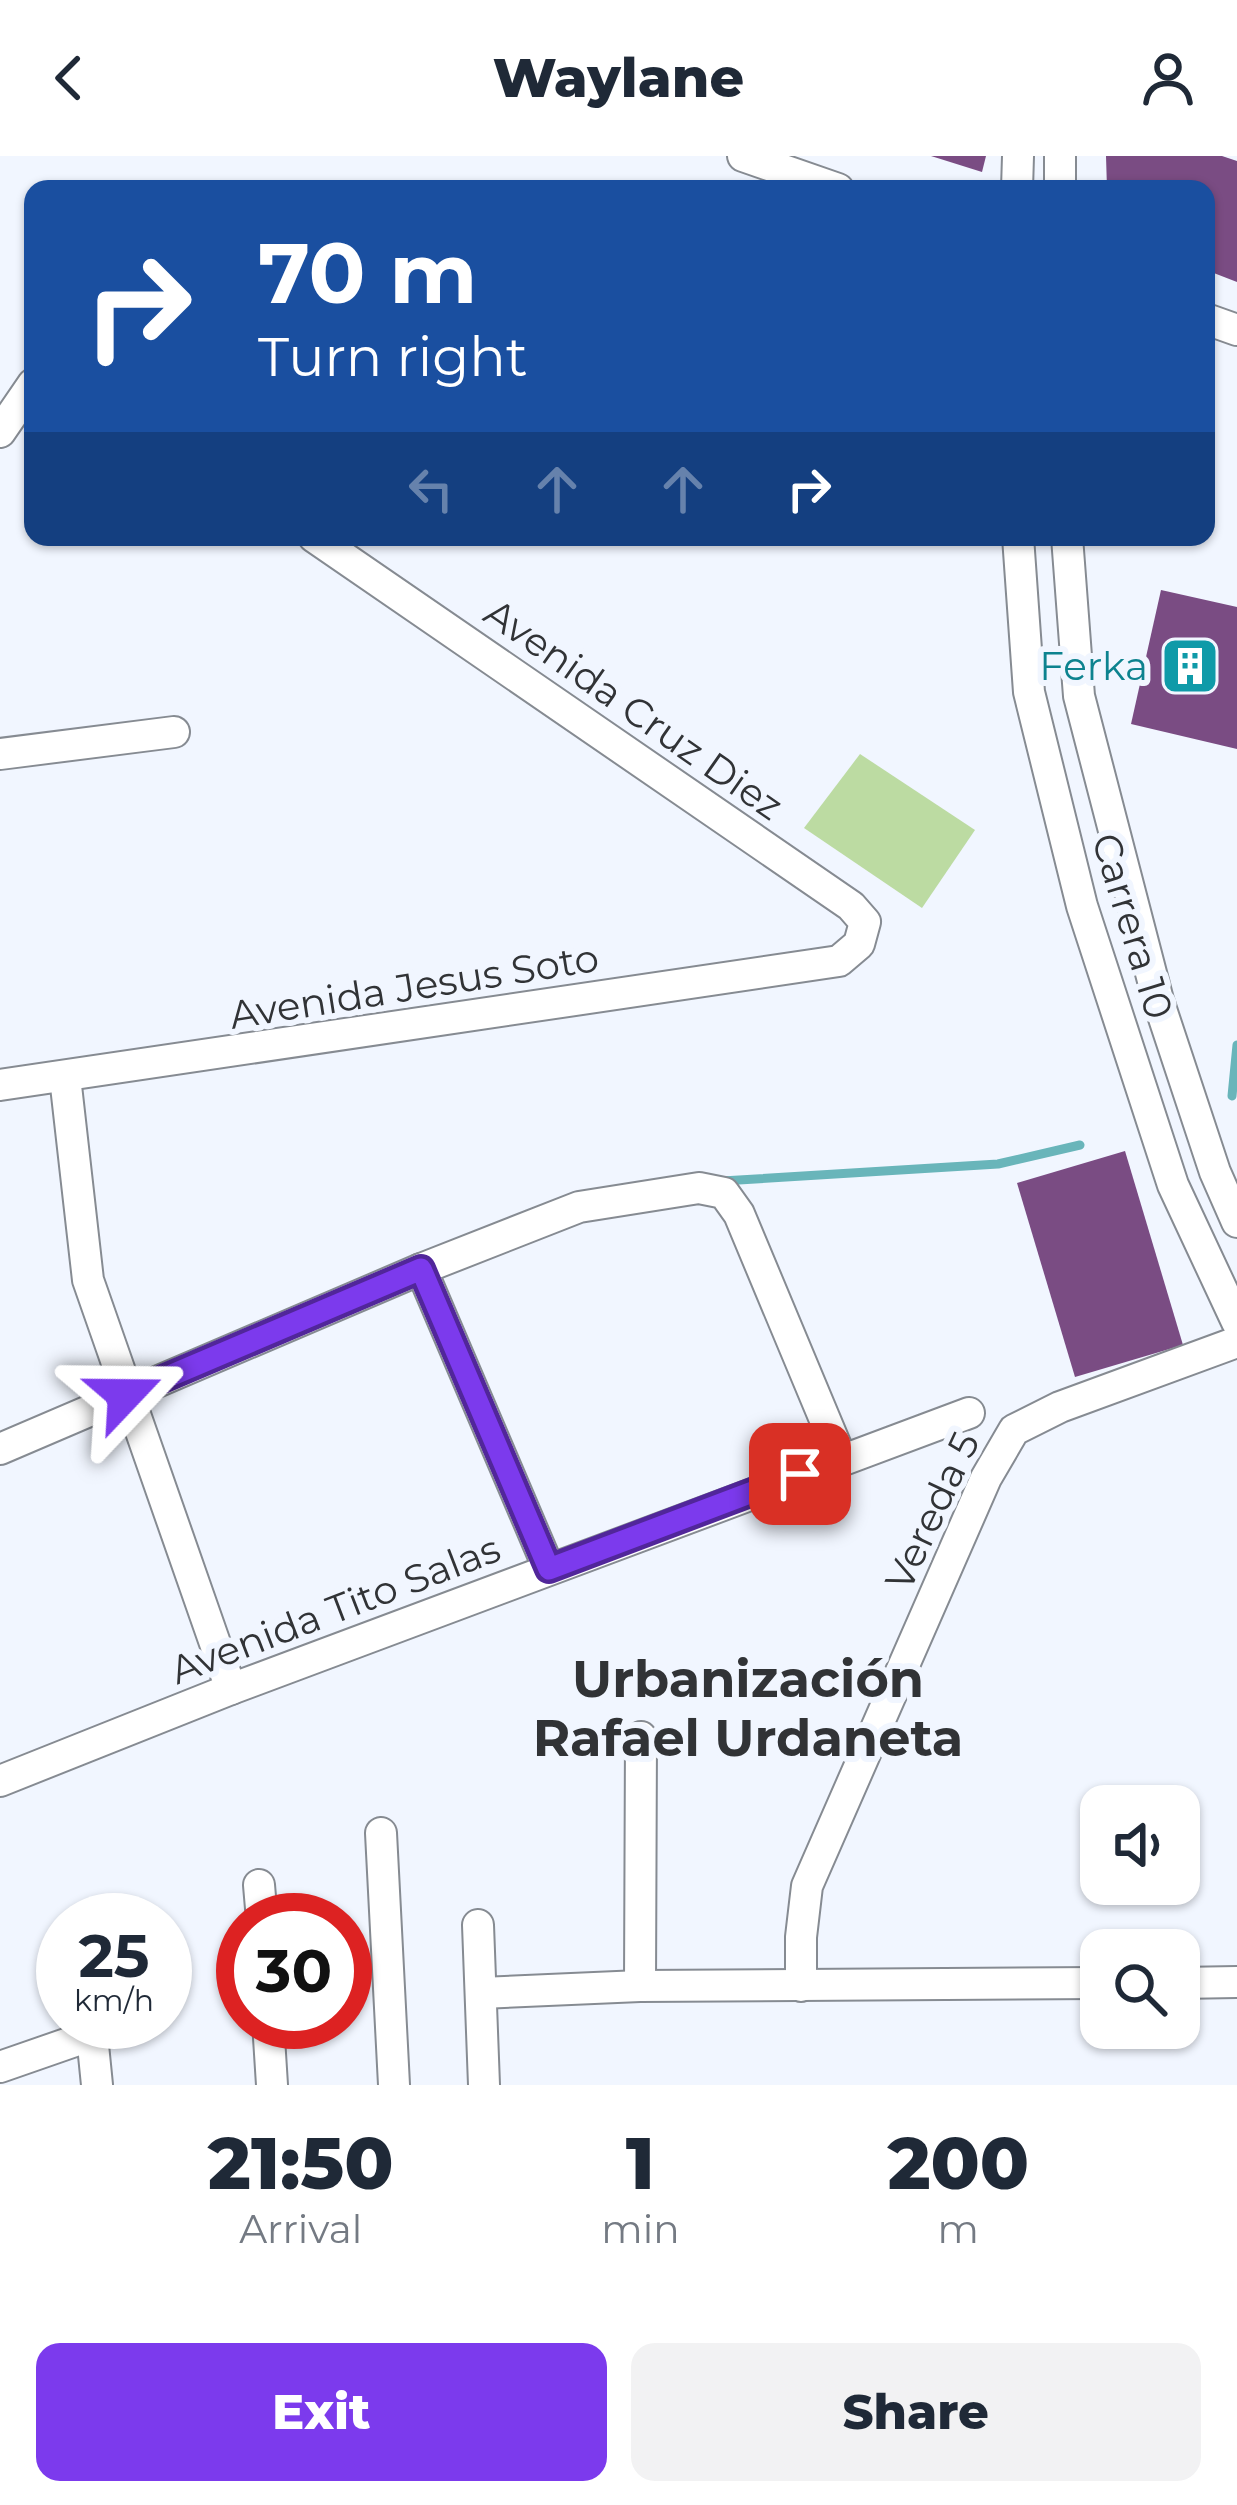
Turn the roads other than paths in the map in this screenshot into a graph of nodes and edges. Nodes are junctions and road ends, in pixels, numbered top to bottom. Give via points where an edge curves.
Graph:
1 (742, 156) edge
2 (812, 180) edge
3 (24, 397) edge
4 (0, 432) edge
5 (327, 546) edge
6 (1019, 546) edge
7 (1068, 546) edge
8 (174, 732) dead end
9 (0, 754) edge
10 (839, 962) joint
11 (65, 1077) junction
12 (0, 1084) edge
13 (1237, 1222) edge
14 (421, 1269) junction
15 (1237, 1322) edge
16 (1237, 1342) edge
17 (125, 1395) junction
18 (969, 1413) dead end
19 (0, 1449) edge
20 (841, 1458) junction
21 (549, 1569) junction
22 (231, 1688) junction
23 (641, 1737) dead end
24 (0, 1781) edge
25 (381, 1833) dead end
26 (260, 1885) dead end
27 (260, 1893) edge
28 (478, 1924) dead end
29 (1200, 1982) edge
30 (1237, 1982) edge
31 (1080, 1983) edge
32 (640, 1986) junction
33 (801, 1986) junction
34 (481, 1993) junction
35 (43, 2049) edge
36 (93, 2049) edge
37 (270, 2049) edge
38 (0, 2067) edge
39 (97, 2085) edge
40 (272, 2085) edge
41 (394, 2085) edge
42 (484, 2085) edge

1 - 2 street
3 - 4 street
5 - 10 street, Avenida Cruz Diez via 851,906 865,922 859,944
6 - 15 street, Carrera 10 via 1029,692 1082,906 1173,1185
7 - 13 street, Carrera 10 via 1079,695 1158,1000
8 - 9 street
10 - 11 street, Avenida Jesus Soto
11 - 12 street, Avenida Jesus Soto
11 - 17 street via 88,1280
14 - 17 street
14 - 20 street via 579,1208 699,1188 724,1192
14 - 21 street
16 - 33 street, Vereda 5 via 1015,1430 986,1478 807,1886
17 - 19 street
17 - 22 street
18 - 20 street, Avenida Tito Salas
20 - 21 street, Avenida Tito Salas
21 - 22 street, Avenida Tito Salas
22 - 24 street, Avenida Tito Salas
23 - 32 street
25 - 41 street
26 - 27 street
28 - 34 street
29 - 30 street
31 - 33 street
32 - 33 street
32 - 34 street
34 - 42 street
35 - 38 street
36 - 39 street
37 - 40 street

